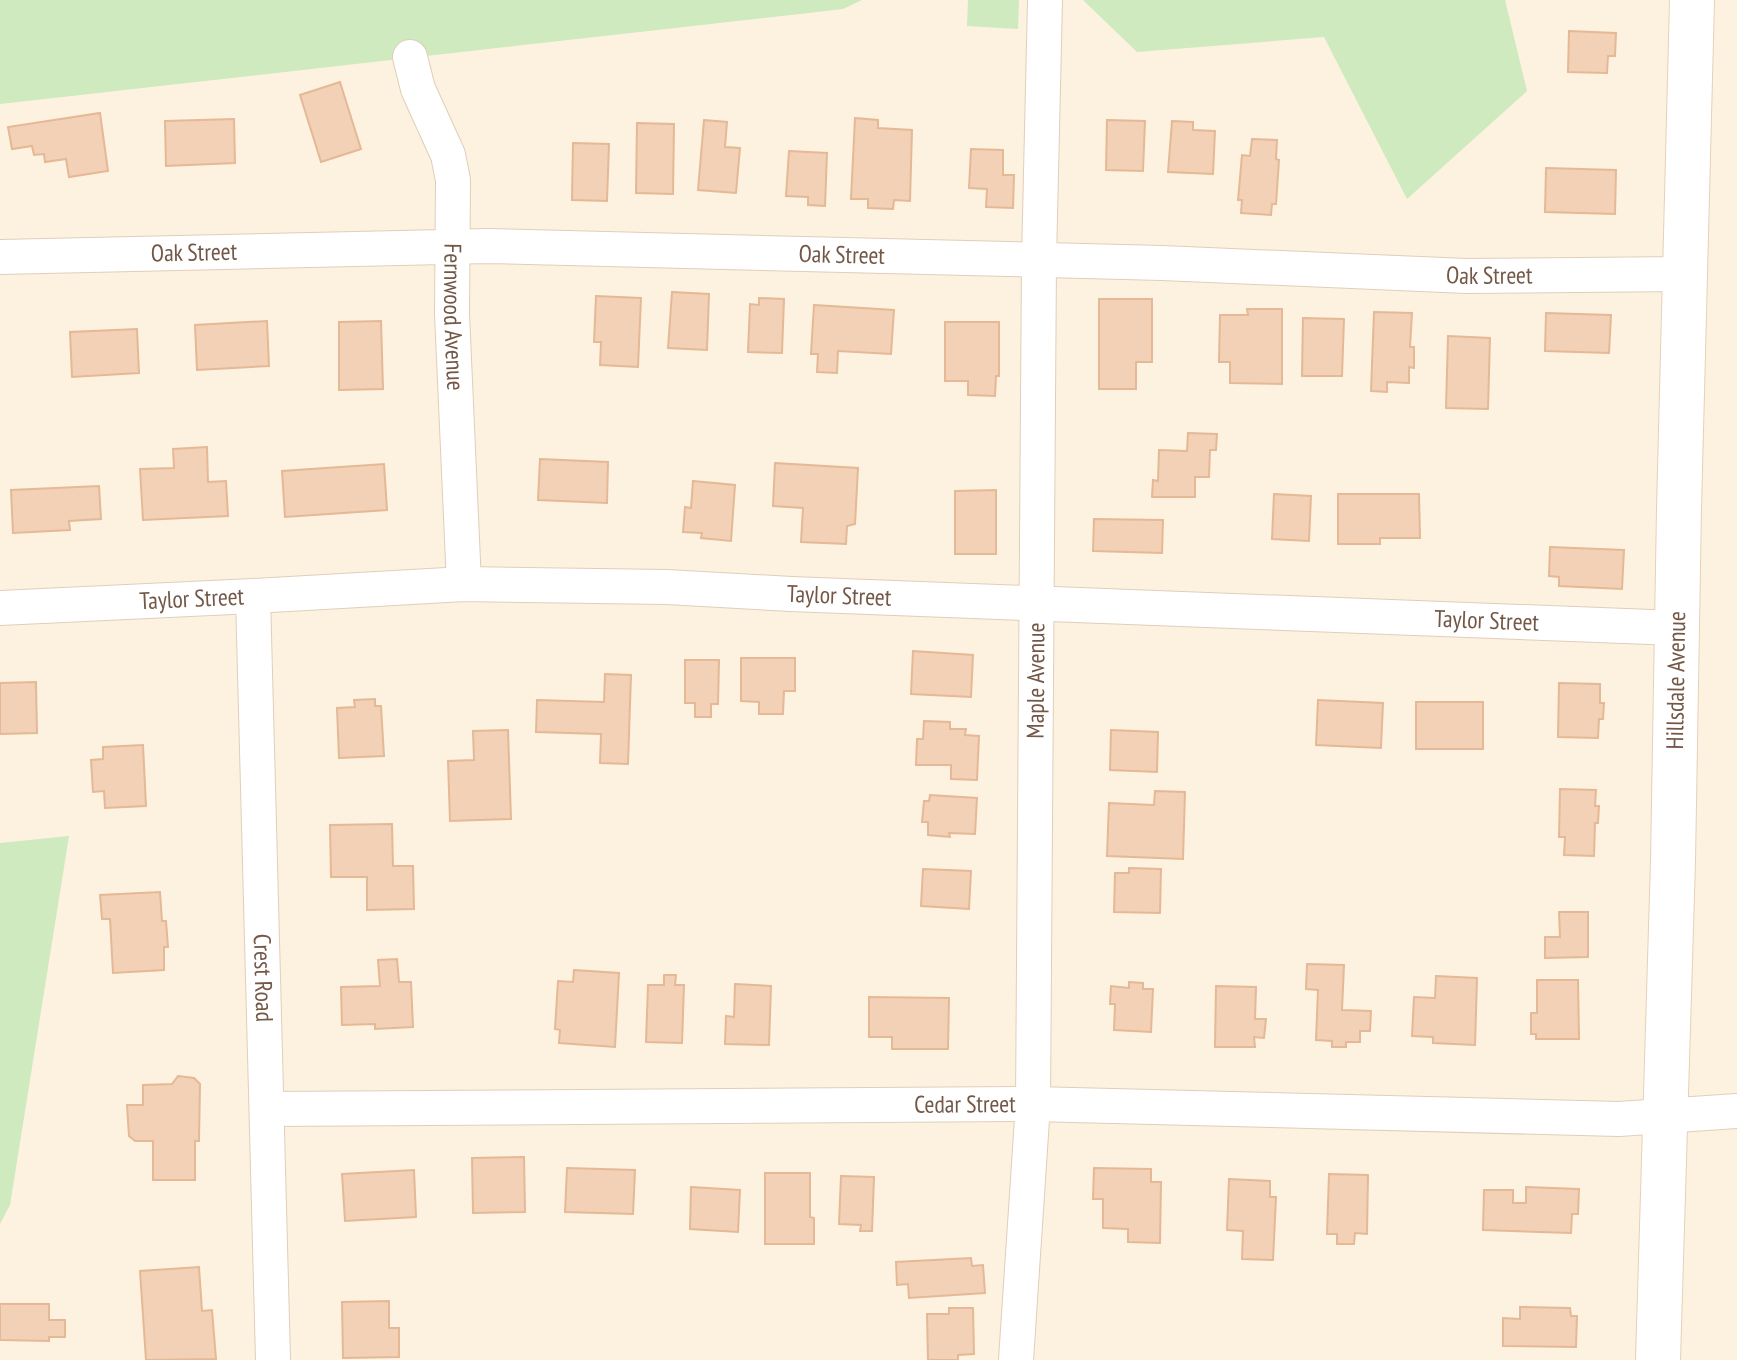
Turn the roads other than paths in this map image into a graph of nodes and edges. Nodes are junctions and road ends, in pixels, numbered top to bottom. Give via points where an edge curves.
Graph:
1 (1045, 0) edge
2 (1692, 0) edge
3 (410, 57) dead end
4 (453, 246) junction
5 (0, 257) edge
6 (1039, 260) junction
7 (1685, 274) junction
8 (464, 584) junction
9 (253, 596) junction
10 (1036, 603) junction
11 (0, 608) edge
12 (1677, 628) junction
13 (1033, 1104) junction
14 (267, 1109) junction
15 (1737, 1111) edge
16 (1664, 1117) junction
17 (273, 1360) edge
18 (1016, 1360) edge
19 (1658, 1360) edge

1 - 6 street, Maple Avenue
2 - 7 street, Hillsdale Avenue
3 - 4 street, Fernwood Avenue via 418,89 448,155
4 - 5 street, Oak Street
4 - 6 street, Oak Street
4 - 8 street, Fernwood Avenue
6 - 7 street, Oak Street via 1467,276
6 - 10 street, Maple Avenue
7 - 12 street, Hillsdale Avenue
8 - 9 street, Taylor Street
8 - 10 street, Taylor Street
9 - 11 street, Taylor Street
9 - 14 street, Crest Road
10 - 12 street, Taylor Street
10 - 13 street, Maple Avenue
12 - 16 street, Hillsdale Avenue
13 - 14 street, Cedar Street
13 - 16 street, Cedar Street
13 - 18 street, Maple Avenue
14 - 17 street, Crest Road
15 - 16 street, Cedar Street
16 - 19 street, Hillsdale Avenue

